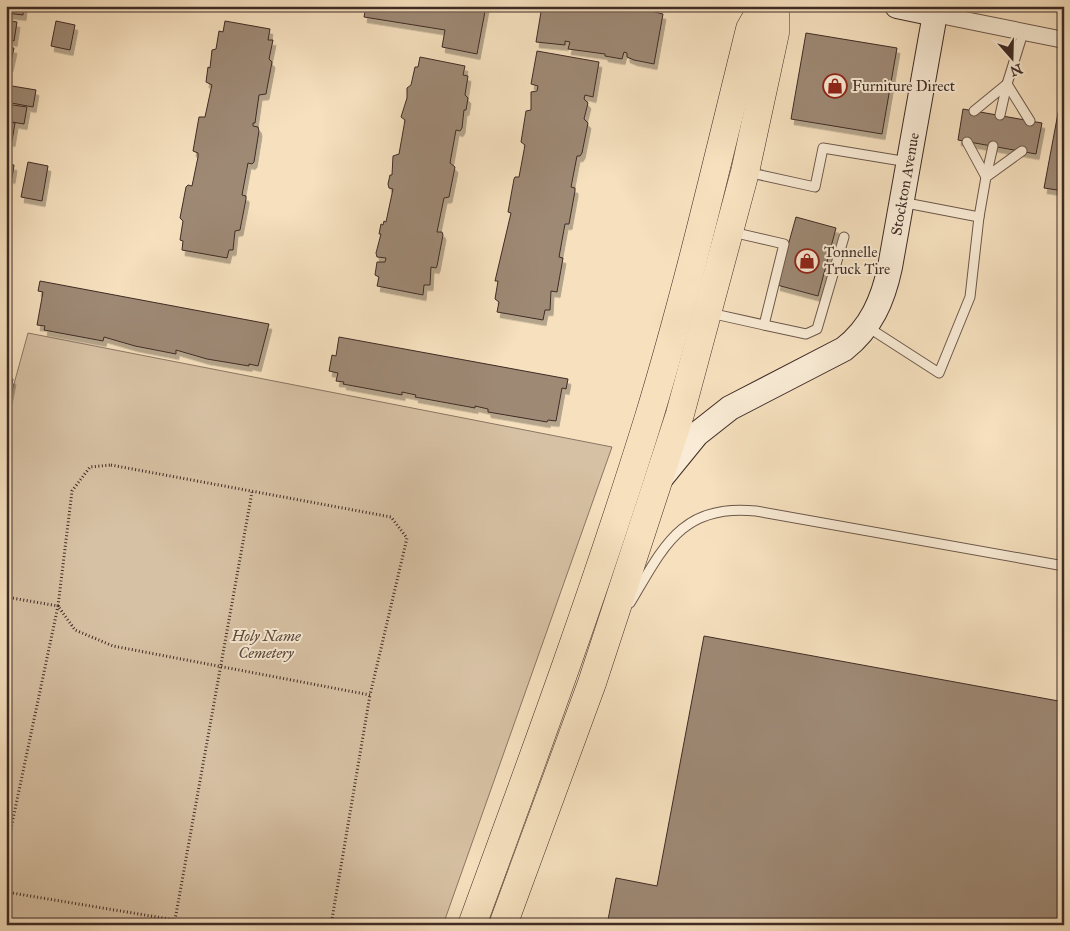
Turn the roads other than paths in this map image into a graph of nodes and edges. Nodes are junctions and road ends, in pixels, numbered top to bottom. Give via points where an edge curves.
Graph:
1 (763, 6) edge
2 (775, 6) edge
3 (897, 6) edge
4 (935, 14) junction
5 (1023, 33) junction
6 (1064, 40) edge
7 (1007, 84) junction
8 (974, 111) dead end
9 (1000, 116) dead end
10 (1030, 121) dead end
11 (967, 142) dead end
12 (993, 146) dead end
13 (1022, 151) dead end
14 (908, 162) junction
15 (745, 172) junction
16 (986, 177) junction
17 (901, 202) junction
18 (979, 217) junction
19 (730, 231) junction
20 (844, 237) dead end
21 (708, 313) junction
22 (764, 325) junction
23 (866, 326) junction
24 (659, 482) junction
25 (1064, 566) edge
26 (604, 648) junction
27 (472, 925) edge
28 (503, 925) edge

1 - 27 highway via 750,29 690,269 633,467 586,611
2 - 15 highway via 776,33
3 - 4 main road
4 - 5 street
4 - 14 main road, Stockton Avenue
5 - 6 street
5 - 7 lane
7 - 8 lane
7 - 9 lane
7 - 10 lane
11 - 16 lane
12 - 16 lane
13 - 16 lane
14 - 15 lane via 823,148 815,187
14 - 17 main road, Stockton Avenue
15 - 19 highway
16 - 18 lane
17 - 18 lane
17 - 23 main road, Stockton Avenue via 885,289
18 - 23 lane via 970,297 939,373
19 - 21 highway
19 - 22 lane via 784,244
20 - 22 lane via 817,329 806,334
21 - 22 lane
21 - 24 highway
23 - 24 main road, Stockton Avenue via 836,354 730,408 705,426
24 - 26 highway
25 - 26 lane via 746,510 727,510 700,518 677,532 663,548
26 - 28 highway

